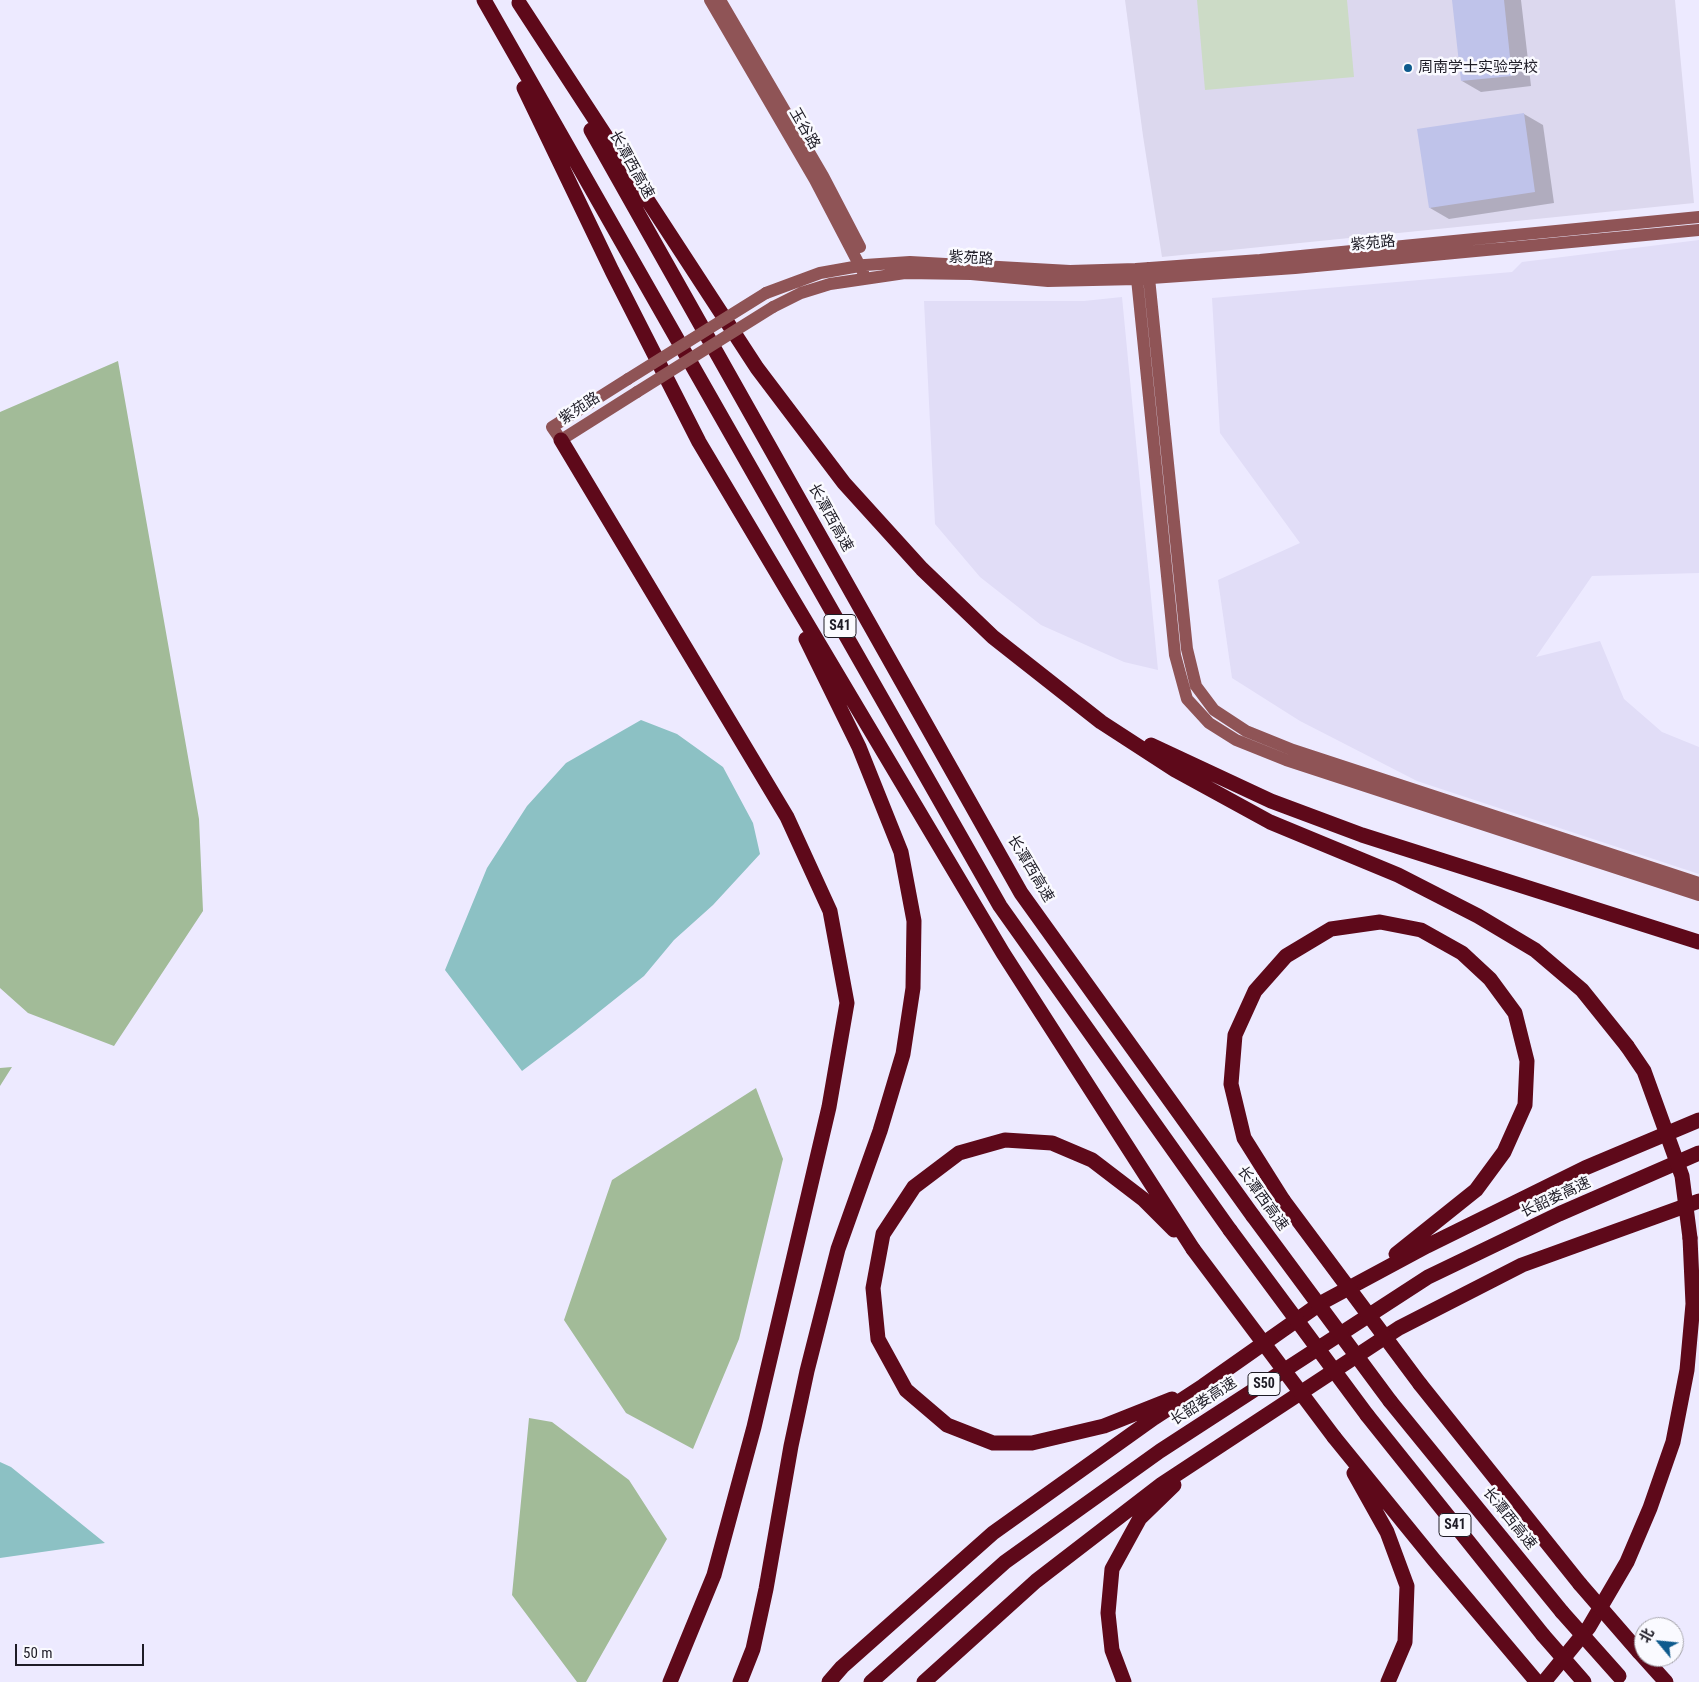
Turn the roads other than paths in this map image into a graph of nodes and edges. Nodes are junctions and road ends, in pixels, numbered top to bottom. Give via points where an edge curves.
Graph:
1 (483, 0) edge
2 (710, 0) edge
3 (720, 0) edge
4 (518, 2) edge
5 (1699, 217) edge
6 (1699, 230) edge
7 (867, 271) junction
8 (1142, 273) junction
9 (561, 440) junction
10 (757, 536) junction
11 (1101, 722) junction
12 (1699, 883) edge
13 (1699, 895) edge
14 (1699, 942) edge
15 (1699, 1120) edge
16 (1699, 1153) edge
17 (1699, 1201) edge
18 (1193, 1249) junction
19 (1362, 1280) junction
20 (1203, 1386) junction
21 (1334, 1437) junction
22 (1204, 1457) junction
23 (1622, 1679) edge
24 (670, 1682) edge
25 (740, 1682) edge
26 (829, 1682) edge
27 (871, 1682) edge
28 (924, 1682) edge
29 (1124, 1682) edge
30 (1388, 1682) edge
31 (1537, 1682) edge
32 (1544, 1682) edge
33 (1584, 1682) edge
34 (1666, 1682) edge

1 - 10 highway via 612,271 699,442
1 - 33 highway, S41, bridge via 1000,906 1230,1230 1367,1414
2 - 7 street, 玉谷路
3 - 7 street, 玉谷路 via 824,176
4 - 11 highway via 757,368 844,483 922,569 993,637
4 - 23 highway, 长潭西高速 / S41, bridge via 1021,893 1390,1401 1562,1612
5 - 8 street, 紫苑路
6 - 8 street, 紫苑路 via 1295,268
7 - 8 street, 紫苑路 via 910,262
7 - 9 street, 紫苑路, bridge via 773,307
7 - 9 street, 紫苑路, bridge via 820,273 766,293 552,427
8 - 12 street via 1187,649 1196,686 1214,710 1246,731 1294,750
8 - 13 street via 1174,656 1187,699 1209,723 1236,740 1286,760
9 - 24 highway via 787,817 830,911 847,1003 829,1107 754,1426 714,1575
10 - 18 highway via 1003,953
10 - 25 highway via 859,747 901,852 914,921 913,988 903,1054 880,1131 838,1249 791,1446 755,1640
11 - 14 highway via 1280,805 1362,835
11 - 32 highway, bridge via 1175,770 1270,822 1398,875 1527,945 1582,990 1644,1071 1682,1176 1690,1238 1693,1304 1688,1360 1673,1442 1627,1562 1589,1627
15 - 19 highway via 1585,1168
16 - 27 highway, 长韶娄高速 / S50 via 1559,1214 1428,1277 1160,1451 1005,1562
17 - 22 highway, S50 via 1522,1265 1399,1328
18 - 20 highway via 1143,1199 1092,1160 1052,1143 1005,1140 960,1153 914,1187 883,1234 873,1288 878,1339 906,1390 947,1425 993,1443 1032,1443 1104,1426
18 - 21 highway, bridge
19 - 20 highway via 1320,1303
19 - 34 highway, bridge via 1476,1190 1504,1152 1525,1105 1527,1061 1514,1013 1490,978 1462,953 1420,930 1380,922 1331,929 1286,956 1255,991 1235,1035 1231,1084 1244,1138 1283,1200 1420,1384 1580,1584
20 - 26 highway via 994,1533
21 - 30 highway via 1387,1532 1407,1586 1405,1642
21 - 31 highway
22 - 28 highway, S50 via 1162,1484 1036,1581
22 - 29 highway via 1140,1518 1112,1569 1108,1613 1112,1650

